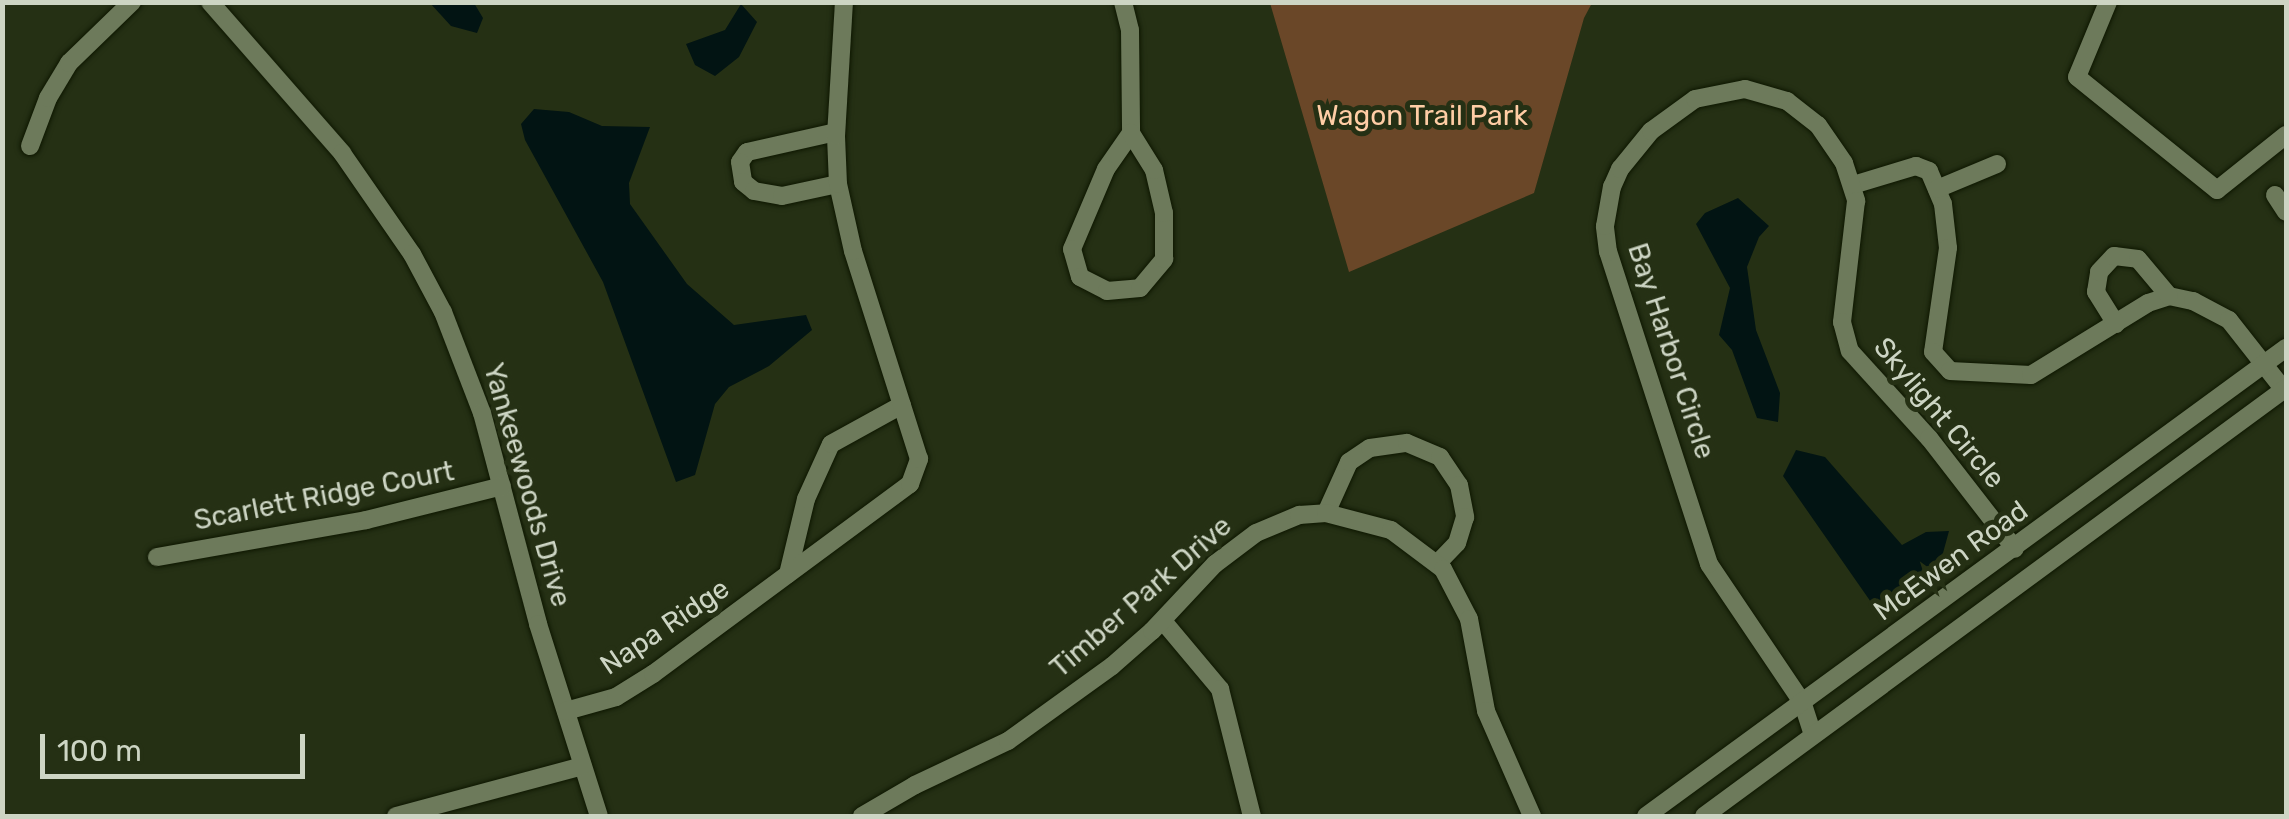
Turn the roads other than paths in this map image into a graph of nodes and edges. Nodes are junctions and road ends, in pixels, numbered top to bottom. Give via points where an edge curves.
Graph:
1 (132, 2) edge
2 (210, 2) edge
3 (844, 2) edge
4 (1123, 2) edge
5 (2108, 2) edge
6 (836, 132) junction
7 (1132, 133) junction
8 (2286, 135) edge
9 (30, 146) dead end
10 (1998, 164) dead end
11 (838, 184) junction
12 (1853, 186) junction
13 (1938, 188) junction
14 (2275, 195) dead end
15 (2286, 212) edge
16 (2169, 296) junction
17 (2116, 324) junction
18 (2286, 348) edge
19 (2266, 364) junction
20 (2285, 389) edge
21 (902, 405) junction
22 (502, 486) junction
23 (1326, 513) junction
24 (2015, 549) junction
25 (157, 557) dead end
26 (1438, 563) junction
27 (788, 574) junction
28 (1163, 621) junction
29 (1802, 702) junction
30 (566, 711) junction
31 (1812, 734) junction
32 (582, 766) junction
33 (396, 816) edge
34 (599, 816) edge
35 (862, 816) edge
36 (1252, 816) edge
37 (1532, 816) edge
38 (1646, 816) edge
39 (1704, 816) edge

1 - 9 street via 69,63
2 - 22 street, Yankeewoods Drive via 342,153 412,254 466,366
3 - 6 street, Napa Ridge
4 - 7 street via 1130,30
5 - 8 street via 2077,77 2216,190
6 - 11 street, Napa Ridge
6 - 11 street via 746,152 740,162 743,182 754,191 782,196
7 - 7 street via 1106,169 1072,249 1080,277 1107,291 1140,288 1164,259 1164,212 1154,170
10 - 13 street
11 - 21 street, Napa Ridge
12 - 13 street via 1916,166
12 - 24 street, Skylight Circle via 1857,222 1842,322 1850,351
12 - 29 street, Bay Harbor Circle via 1832,143 1801,110 1770,94 1724,90 1696,99 1651,131 1620,169 1606,206 1608,252 1709,564
13 - 17 street via 1948,248 1933,352 1942,367 2031,374
14 - 15 street
16 - 17 street
16 - 17 street via 2147,266 2114,256 2099,272 2096,292
16 - 19 street via 2228,320
18 - 19 street, McEwen Road
19 - 20 street
19 - 24 street, McEwen Road
20 - 31 street
21 - 27 street via 830,444 806,500
21 - 27 street, Napa Ridge via 919,459 910,484
22 - 25 street, Scarlett Ridge Court via 366,520
22 - 30 street, Yankeewoods Drive
23 - 26 street, Timber Park Drive via 1391,530
23 - 26 street via 1348,462 1370,448 1408,443 1440,457 1459,484 1465,517 1456,543
23 - 28 street, Timber Park Drive via 1279,522 1234,547
24 - 29 street, McEwen Road
26 - 37 street, Timber Park Drive via 1469,619 1486,710
27 - 30 street, Napa Ridge via 616,697
28 - 35 street, Timber Park Drive via 1008,741
28 - 36 street via 1220,690
29 - 31 street, Bay Harbor Circle
29 - 38 street, McEwen Road
30 - 32 street, Yankeewoods Drive
31 - 39 street
32 - 33 street
32 - 34 street, Yankeewoods Drive

